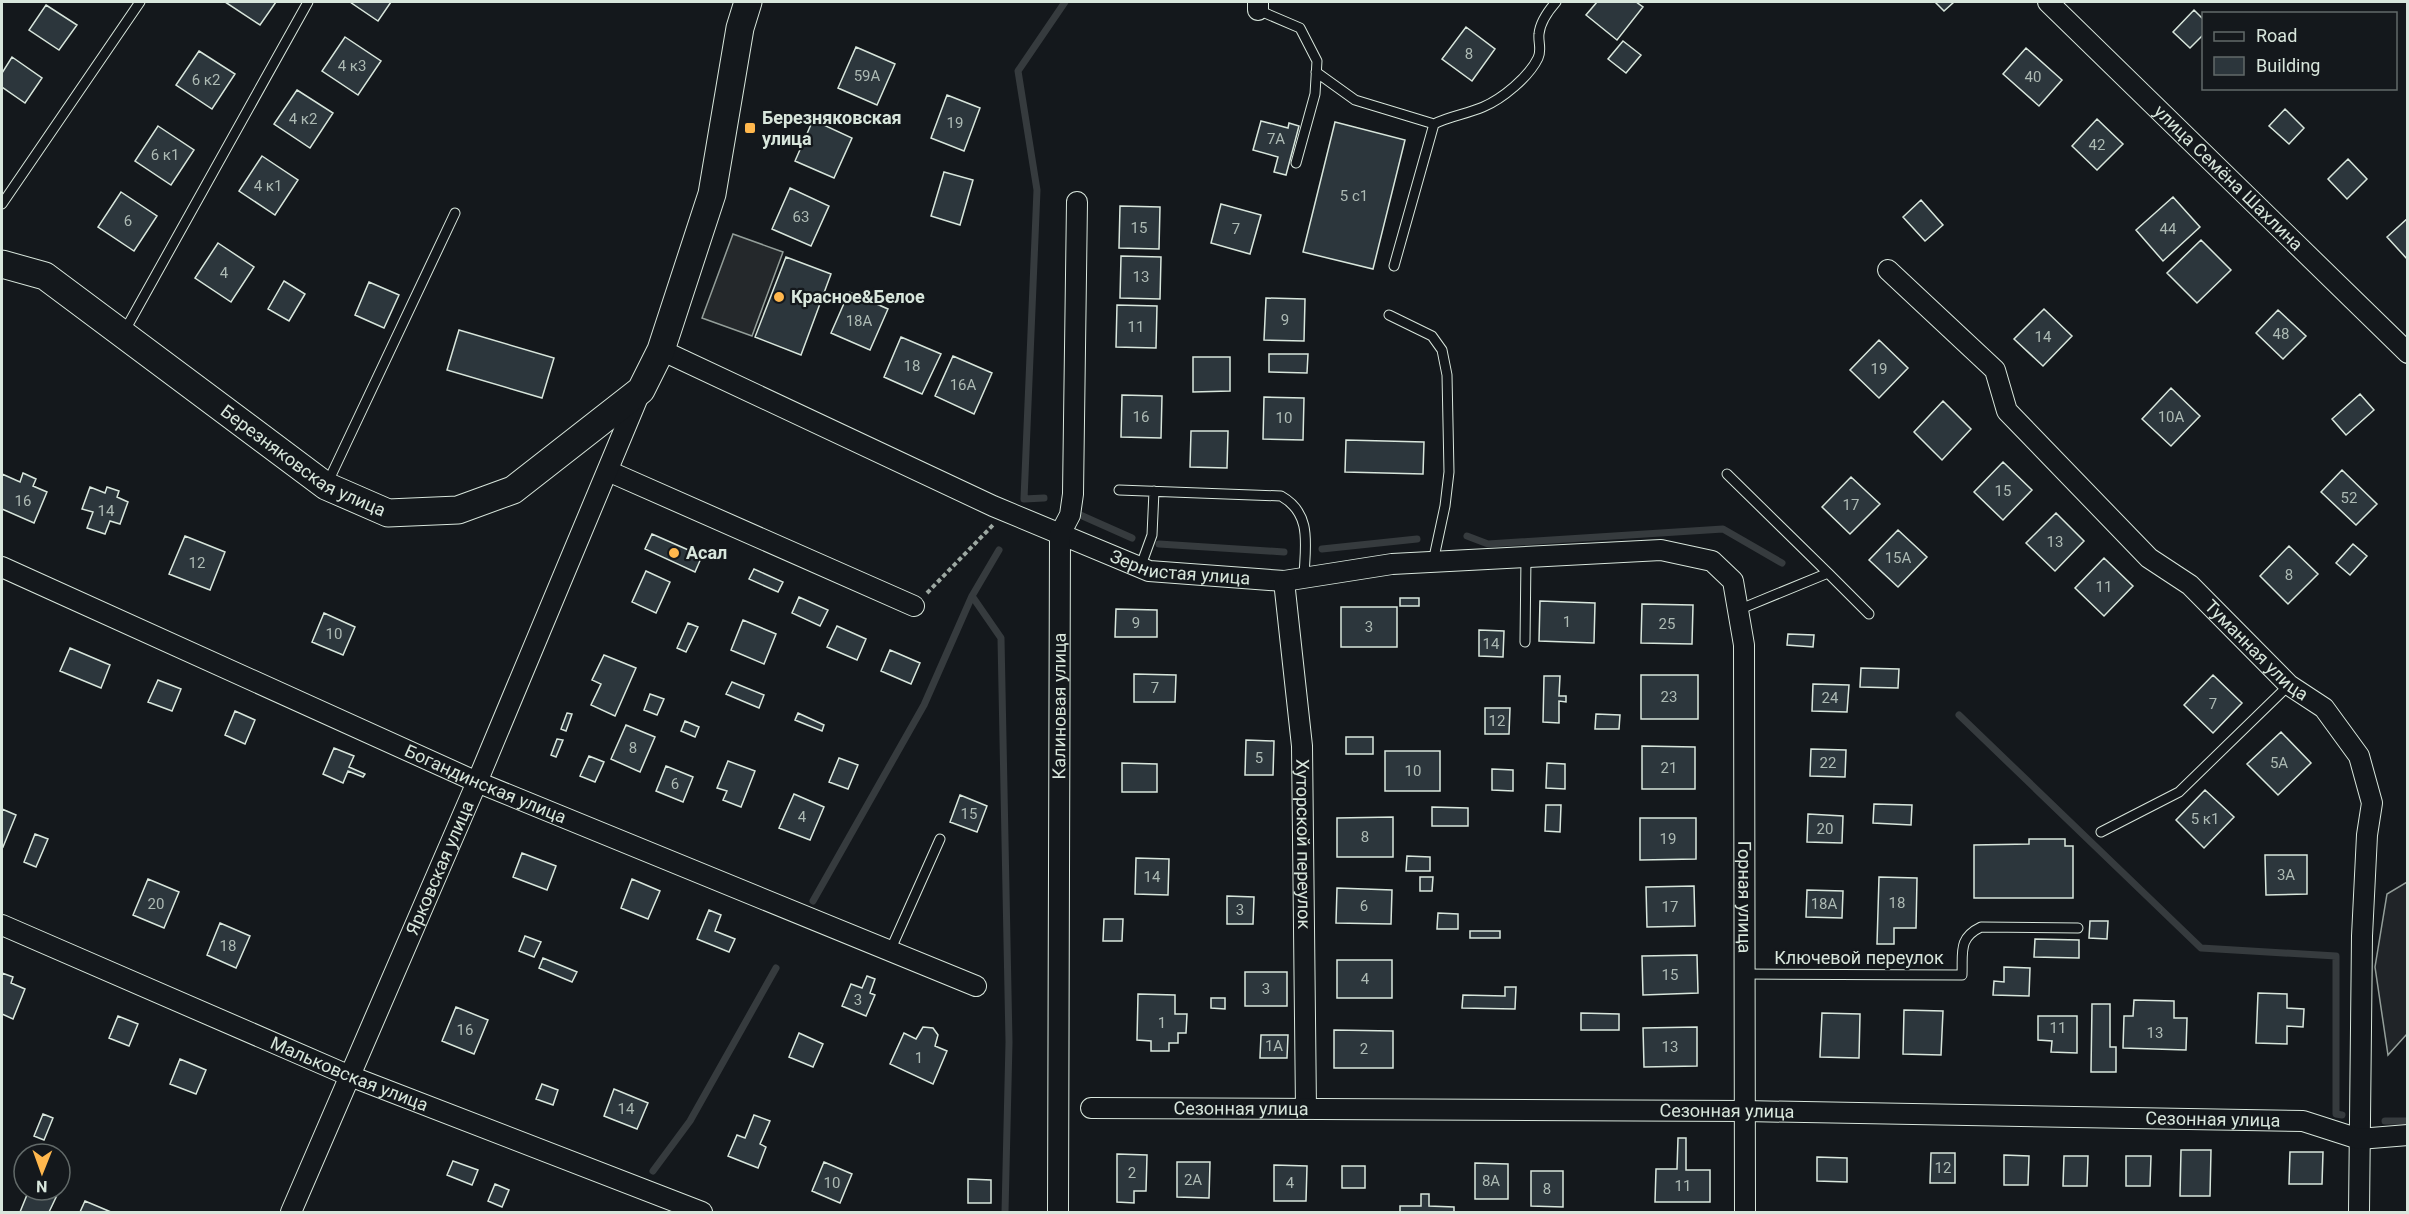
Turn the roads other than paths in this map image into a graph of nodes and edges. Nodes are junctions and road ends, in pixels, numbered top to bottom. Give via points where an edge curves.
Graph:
1 (140, 2) edge
2 (308, 2) edge
3 (748, 2) edge
4 (1556, 2) edge
5 (2048, 2) edge
6 (1258, 6) edge
7 (1316, 72) junction
8 (1434, 124) junction
9 (1296, 163) dead end
10 (1077, 202) dead end
11 (2, 204) edge
12 (456, 213) dead end
13 (2, 263) edge
14 (1394, 266) dead end
15 (1888, 270) dead end
16 (1389, 315) dead end
17 (123, 334) junction
18 (661, 350) junction
19 (2408, 353) edge
20 (641, 390) junction
21 (608, 471) junction
22 (1727, 474) dead end
23 (326, 486) junction
24 (1119, 490) dead end
25 (1154, 491) junction
26 (1060, 534) junction
27 (1526, 557) junction
28 (1433, 562) junction
29 (2, 567) edge
30 (1140, 568) junction
31 (1828, 573) junction
32 (1304, 577) junction
33 (1284, 581) junction
34 (1733, 581) joint
35 (914, 606) road end
36 (1738, 610) junction
37 (1869, 614) dead end
38 (1525, 642) dead end
39 (2289, 685) junction
40 (477, 782) junction
41 (2101, 832) dead end
42 (940, 839) dead end
43 (2, 925) edge
44 (2078, 928) dead end
45 (890, 951) junction
46 (1745, 974) junction
47 (976, 986) dead end
48 (350, 1076) junction
49 (1091, 1108) dead end
50 (1306, 1109) junction
51 (1745, 1111) junction
52 (2408, 1135) edge
53 (2360, 1139) junction
54 (291, 1212) edge
55 (702, 1212) edge
56 (1058, 1212) edge
57 (1745, 1212) edge
58 (2359, 1212) edge

1 - 11 lane
2 - 17 lane
3 - 18 street, Березняковская улица via 740,28 712,194
4 - 8 lane via 1539,34 1538,57 1514,88 1484,107
5 - 19 street, улица Семёна Шахлина
6 - 7 lane via 1300,28 1317,61
7 - 8 lane via 1355,100
7 - 9 lane via 1316,94
8 - 14 lane
10 - 26 street, Калиновая улица via 1073,494 1070,515
12 - 23 lane
13 - 17 street, Березняковская улица via 45,276
15 - 39 street, Туманная улица via 1995,370 2007,411 2086,493 2149,558 2190,585
16 - 28 lane via 1432,336 1443,350 1449,472
17 - 23 street, Березняковская улица
18 - 20 street, Березняковская улица
18 - 26 street, Зернистая улица
20 - 21 street, Ярковская улица
20 - 23 street, Березняковская улица via 513,490 458,510 387,513
21 - 35 street
21 - 40 street, Ярковская улица
22 - 31 lane
24 - 25 lane
25 - 30 lane via 1152,534
25 - 32 lane via 1281,496 1302,515
26 - 30 street, Зернистая улица
26 - 56 street, Калиновая улица
27 - 28 street, Зернистая улица
27 - 34 street, Зернистая улица via 1661,550 1712,561
27 - 38 lane
28 - 32 street, Зернистая улица
29 - 40 street, Богандинская улица
30 - 33 street, Зернистая улица via 1149,572
31 - 36 lane
31 - 37 lane
32 - 33 street, Зернистая улица
33 - 50 street, Хуторской переулок via 1302,746
34 - 36 street, Горная улица
36 - 46 street, Горная улица via 1744,645
39 - 41 lane via 2179,792
39 - 53 street, Туманная улица via 2324,708 2359,756 2372,803 2362,936
40 - 45 street, Богандинская улица
40 - 48 street, Ярковская улица
42 - 45 lane
43 - 48 street, Мальковская улица
44 - 46 lane, Ключевой переулок via 1981,927 1968,933 1963,943 1962,975
45 - 47 street, Богандинская улица
46 - 51 street, Горная улица
48 - 54 street, Ярковская улица
48 - 55 street, Мальковская улица
49 - 50 street, Сезонная улица
50 - 51 street, Сезонная улица
51 - 53 street, Сезонная улица via 2303,1122
51 - 57 street, Горная улица
52 - 53 street
53 - 58 street, Туманная улица

